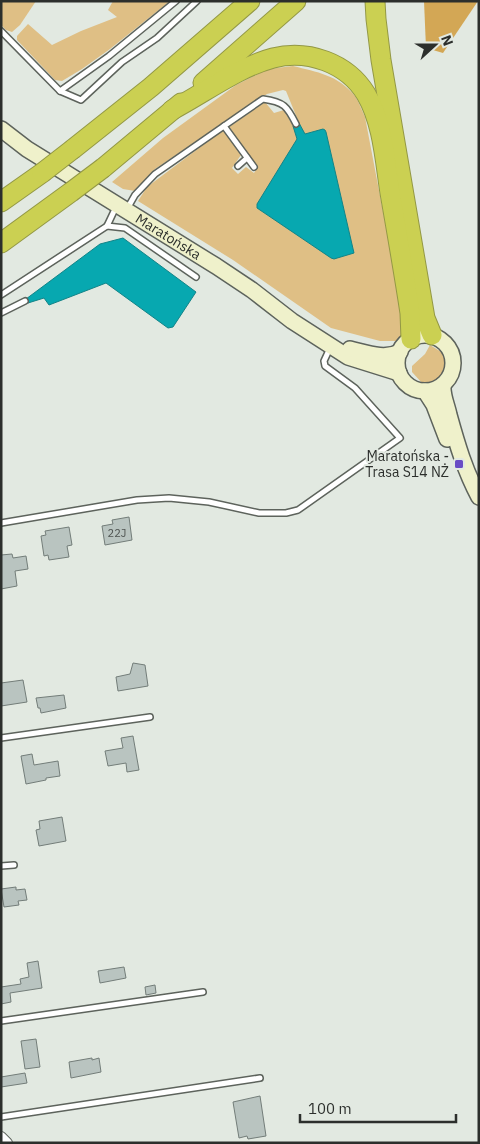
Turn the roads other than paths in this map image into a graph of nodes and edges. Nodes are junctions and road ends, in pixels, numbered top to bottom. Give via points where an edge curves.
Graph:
1 (176, 1) edge
2 (197, 1) edge
3 (250, 1) edge
4 (296, 1) edge
5 (375, 1) edge
6 (1, 30) edge
7 (60, 91) junction
8 (172, 110) junction
9 (296, 124) dead end
10 (224, 126) junction
11 (1, 130) edge
12 (247, 158) junction
13 (238, 166) dead end
14 (254, 167) dead end
15 (1, 202) edge
16 (122, 207) junction
17 (107, 226) junction
18 (1, 243) edge
19 (196, 277) dead end
20 (1, 295) edge
21 (25, 301) dead end
22 (1, 313) edge
23 (432, 336) junction
24 (406, 345) junction
25 (332, 346) junction
26 (399, 373) junction
27 (443, 384) junction
28 (425, 391) junction
29 (469, 478) junction
30 (479, 498) edge
31 (1, 523) edge
32 (150, 717) dead end
33 (1, 738) edge
34 (14, 865) dead end
35 (1, 866) edge
36 (203, 992) dead end
37 (1, 1021) edge
38 (260, 1078) dead end
39 (1, 1117) edge
40 (1, 1137) edge
41 (7, 1143) edge

1 - 7 lane
2 - 7 lane via 158,38 122,62 81,100
3 - 15 highway, bridge via 73,149
4 - 8 highway
5 - 23 highway via 425,318
6 - 7 lane
8 - 18 highway, bridge via 103,168
8 - 24 highway via 255,64 274,58 311,56 330,62 354,80 366,94 382,143 410,313 412,333
9 - 10 lane via 289,108 277,101 264,99
10 - 12 lane
10 - 16 lane via 155,174
11 - 16 main road, Maratońska
12 - 13 lane
12 - 14 lane
16 - 17 lane
16 - 25 main road, Maratońska
17 - 19 lane via 125,228
17 - 20 lane
21 - 22 lane
23 - 24 main road via 426,335
23 - 27 main road via 441,339 452,353 452,371
24 - 25 main road, Maratońska via 394,355 384,356
24 - 26 main road via 397,365
25 - 26 main road, Maratońska via 355,360
25 - 31 lane via 326,355 325,366 355,388 400,438 298,510 259,513 209,502 169,498 137,500
26 - 28 main road via 410,386
27 - 28 main road
27 - 29 main road
28 - 29 main road via 459,464
29 - 30 main road
32 - 33 lane
34 - 35 lane
36 - 37 lane
38 - 39 lane
40 - 41 street

